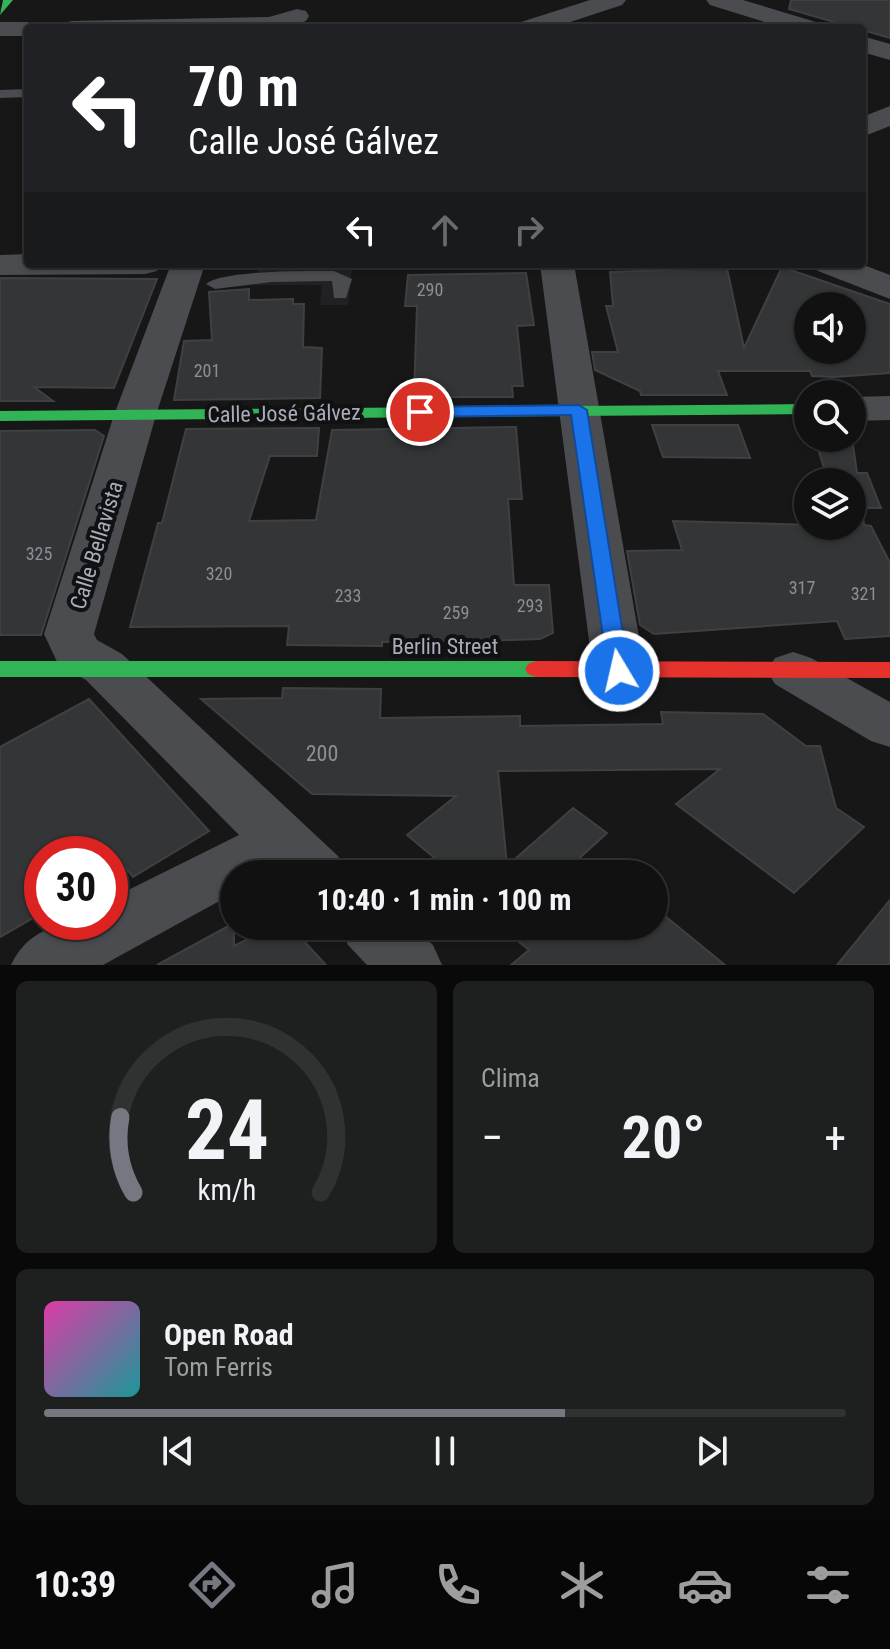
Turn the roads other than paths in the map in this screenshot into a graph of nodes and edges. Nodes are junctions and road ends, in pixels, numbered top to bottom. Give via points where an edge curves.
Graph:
1 (8, 0) edge
2 (614, 0) edge
3 (718, 0) edge
4 (0, 12) edge
5 (269, 18) edge
6 (151, 24) edge
7 (313, 24) edge
8 (539, 24) edge
9 (797, 24) edge
10 (0, 29) edge
11 (24, 29) edge
12 (866, 45) edge
13 (890, 52) edge
14 (24, 93) edge
15 (2, 94) dead end
16 (890, 115) edge
17 (866, 126) edge
18 (0, 265) edge
19 (24, 265) edge
20 (558, 268) edge
21 (840, 268) edge
22 (270, 271) edge
23 (202, 274) edge
24 (890, 288) edge
25 (340, 294) dead end
26 (890, 408) edge
27 (794, 409) edge
28 (866, 409) edge
29 (579, 410) junction
30 (135, 415) junction
31 (0, 416) edge
32 (104, 667) junction
33 (0, 669) edge
34 (890, 670) edge
35 (619, 671) junction
36 (793, 671) junction
37 (890, 727) edge
38 (249, 856) dead end
39 (303, 860) edge
40 (384, 940) edge
41 (43, 965) edge
42 (410, 965) edge

1 - 4 street
2 - 8 street
3 - 9 street
5 - 6 street
5 - 7 street via 297,16
10 - 11 street
12 - 13 street
14 - 15 lane
16 - 17 street
18 - 19 street
20 - 29 street
21 - 24 street
22 - 23 lane
22 - 25 lane via 334,276 343,279
23 - 30 street, Calle Bellavista
26 - 28 street
27 - 29 street, Calle José Gálvez
29 - 30 street, Calle José Gálvez
29 - 35 street
30 - 31 street, Calle José Gálvez
30 - 32 street, Calle Bellavista via 69,634 76,651
32 - 33 street, Berlin Street
32 - 35 street, Berlin Street
32 - 39 street, Calle Bellavista
34 - 36 street, Berlin Street
35 - 36 street, Berlin Street
36 - 37 street
38 - 41 street
40 - 42 street

